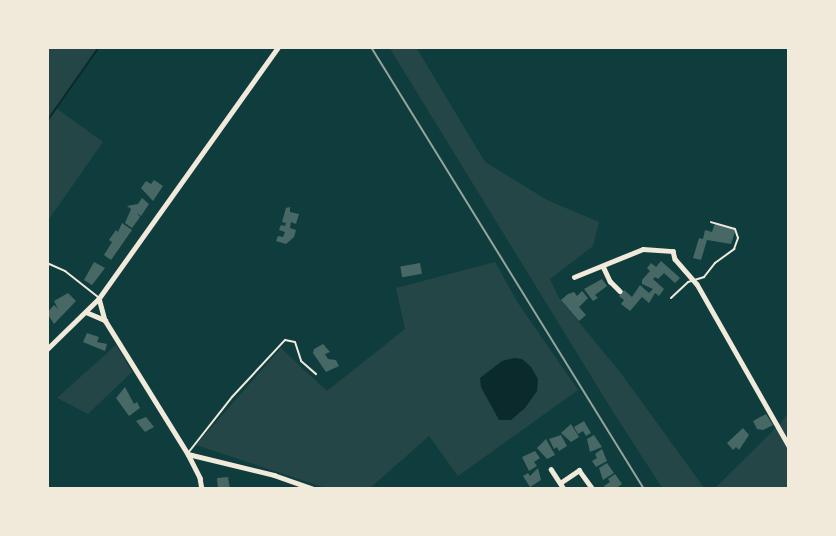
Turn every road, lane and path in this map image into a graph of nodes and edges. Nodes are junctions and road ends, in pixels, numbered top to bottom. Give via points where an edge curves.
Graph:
1 (278, 47) edge
2 (710, 222) dead end
3 (47, 263) edge
4 (603, 266) junction
5 (574, 277) dead end
6 (695, 282) junction
7 (620, 291) dead end
8 (99, 298) junction
9 (671, 298) dead end
10 (86, 312) junction
11 (106, 320) junction
12 (47, 349) edge
13 (316, 374) dead end
14 (789, 446) edge
15 (188, 454) junction
16 (551, 468) dead end
17 (560, 483) junction
18 (202, 489) edge
19 (314, 489) edge
20 (564, 489) edge
21 (593, 489) edge

1 - 8 street
2 - 6 lane via 735,229 738,237 734,249
3 - 8 lane
4 - 5 street
4 - 6 street via 643,249 659,248 673,251
4 - 7 street
6 - 9 lane via 688,282
6 - 14 street
8 - 10 street
8 - 11 street
10 - 11 street
10 - 12 street
11 - 15 street
13 - 15 lane via 301,361 295,342 285,340
15 - 18 street
15 - 19 street
16 - 17 street
17 - 20 street
17 - 21 street via 579,470

